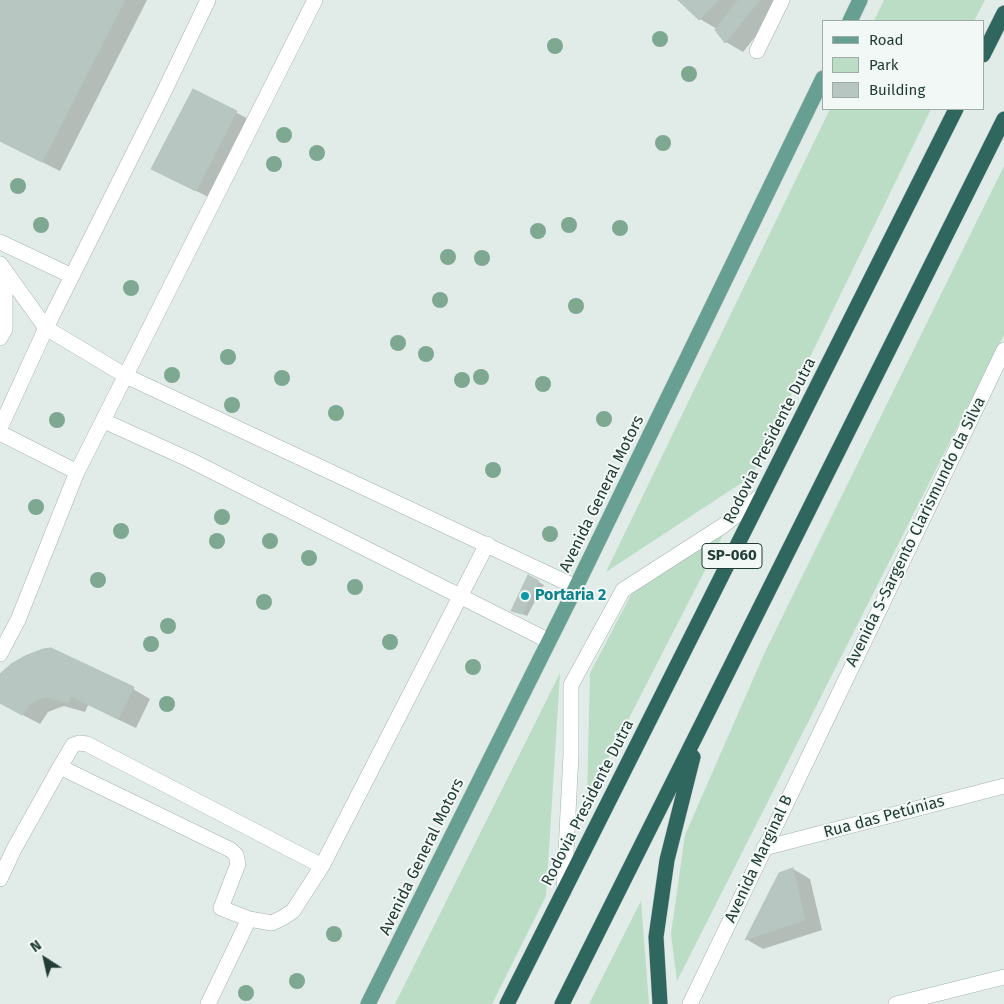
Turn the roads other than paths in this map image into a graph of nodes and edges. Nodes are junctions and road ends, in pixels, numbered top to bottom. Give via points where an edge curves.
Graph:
1 (208, 0) edge
2 (315, 0) edge
3 (782, 0) edge
4 (860, 0) edge
5 (1004, 13) edge
6 (850, 20) edge
7 (757, 51) dead end
8 (984, 53) edge
9 (822, 80) edge
10 (955, 110) edge
11 (1004, 119) edge
12 (0, 242) edge
13 (2, 268) edge
14 (72, 276) junction
15 (46, 328) junction
16 (0, 338) edge
17 (1004, 350) edge
18 (1004, 365) edge
19 (126, 376) junction
20 (989, 381) junction
21 (104, 421) junction
22 (0, 428) edge
23 (0, 433) edge
24 (77, 472) junction
25 (763, 494) junction
26 (487, 544) junction
27 (576, 587) junction
28 (460, 596) junction
29 (549, 641) junction
30 (0, 654) edge
31 (828, 714) joint
32 (700, 730) junction
33 (60, 767) junction
34 (1004, 786) edge
35 (764, 848) junction
36 (322, 866) junction
37 (0, 880) edge
38 (564, 891) junction
39 (249, 919) junction
40 (1004, 977) edge
41 (208, 1004) edge
42 (368, 1004) edge
43 (507, 1004) edge
44 (562, 1004) edge
45 (660, 1004) edge
46 (690, 1004) edge
47 (896, 1004) edge

1 - 14 street
2 - 19 street
3 - 7 street
4 - 6 main road
5 - 8 highway
9 - 27 main road, Avenida General Motors
10 - 25 highway, Rodovia Presidente Dutra / SP-060
11 - 32 highway, SP-060
12 - 14 street
13 - 15 street
13 - 16 street via 5,329
14 - 15 street
15 - 19 street
15 - 22 street
17 - 20 street, Avenida S-Sargento Clarismundo da Silva
18 - 20 street
19 - 21 street
19 - 26 street
20 - 31 street, Avenida S-Sargento Clarismundo da Silva
21 - 24 street
21 - 28 street via 190,460
23 - 24 street
24 - 30 street via 18,620
25 - 38 highway, Rodovia Presidente Dutra / SP-060
25 - 38 street via 724,525 623,590 571,684
26 - 27 street
26 - 28 street
27 - 29 main road, Avenida General Motors
28 - 29 street
28 - 36 street
29 - 42 main road, Avenida General Motors
31 - 35 street, Avenida Marginal B
32 - 44 highway, SP-060
32 - 45 highway via 667,860 656,936
33 - 36 street via 73,745 86,744
33 - 37 street
33 - 39 street via 231,850 238,864 221,908
34 - 35 street, Rua das Petúnias
35 - 46 street, Avenida Marginal B
36 - 39 street via 293,910 272,923
38 - 43 highway, Rodovia Presidente Dutra / SP-060
39 - 41 street
40 - 47 street

